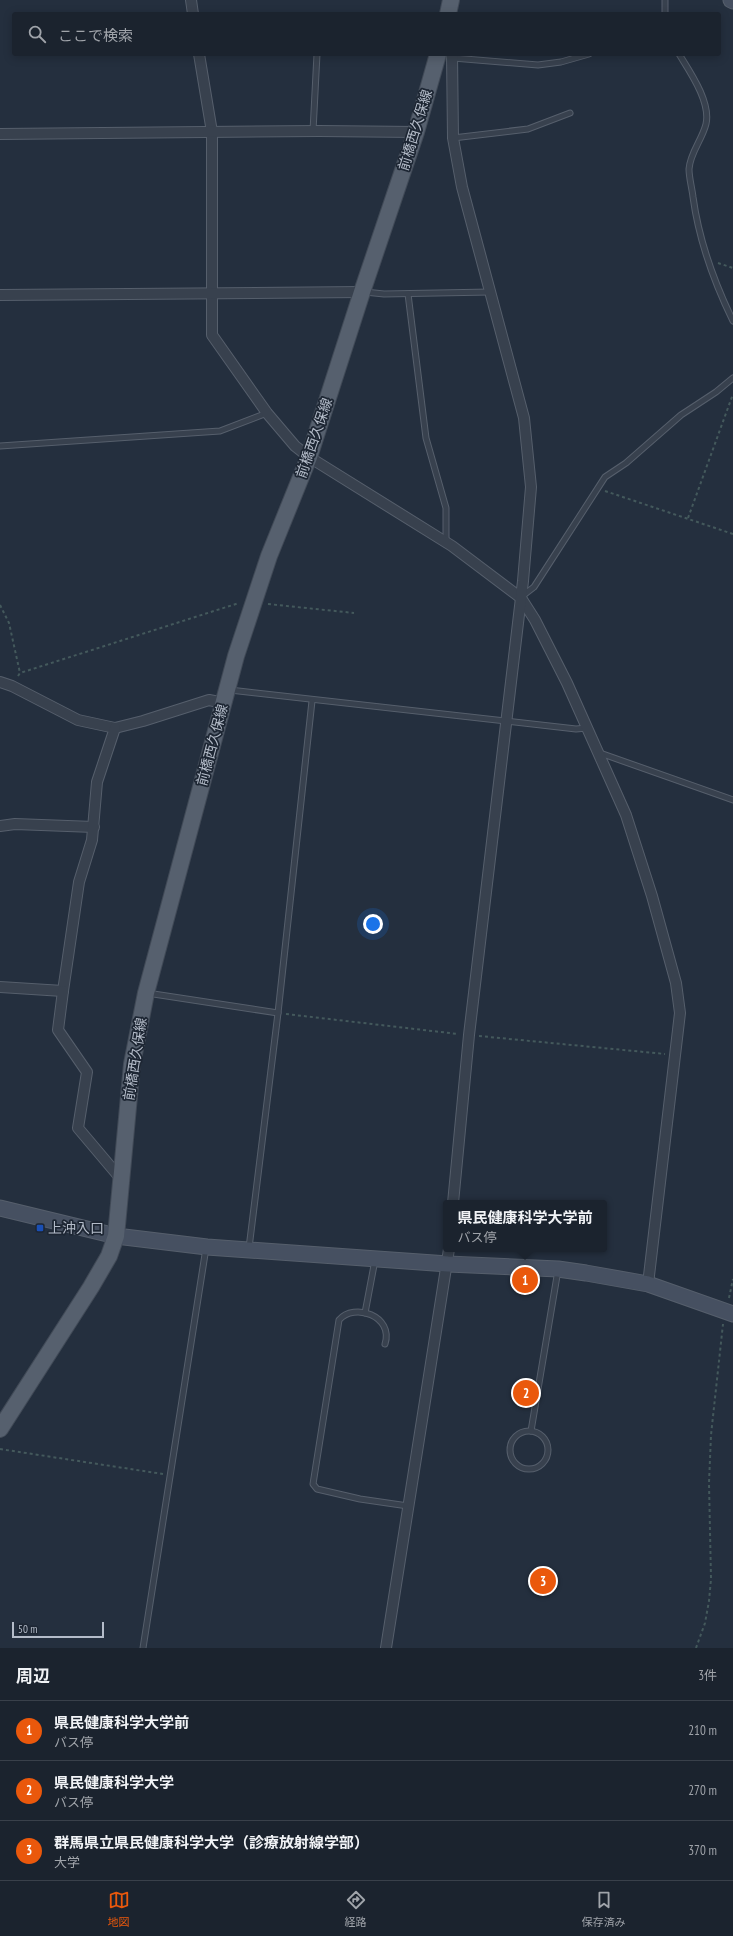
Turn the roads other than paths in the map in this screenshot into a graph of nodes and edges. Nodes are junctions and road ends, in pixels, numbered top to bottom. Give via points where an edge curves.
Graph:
1 (191, 0) edge
2 (452, 0) edge
3 (665, 0) edge
4 (193, 12) edge
5 (449, 12) edge
6 (665, 12) edge
7 (199, 56) edge
8 (317, 56) edge
9 (447, 56) edge
10 (447, 56) edge
11 (456, 56) edge
12 (582, 56) edge
13 (680, 56) edge
14 (570, 113) dead end
15 (313, 131) junction
16 (212, 132) junction
17 (416, 132) junction
18 (0, 134) edge
19 (453, 138) junction
20 (362, 292) junction
21 (490, 292) junction
22 (212, 294) junction
23 (408, 294) junction
24 (0, 296) edge
25 (733, 321) edge
26 (733, 378) edge
27 (267, 414) junction
28 (0, 446) edge
29 (309, 457) junction
30 (446, 542) junction
31 (520, 598) junction
32 (0, 682) edge
33 (226, 696) junction
34 (312, 700) junction
35 (507, 722) junction
36 (115, 728) junction
37 (587, 728) junction
38 (597, 752) junction
39 (733, 800) edge
40 (0, 826) edge
41 (94, 826) junction
42 (0, 987) edge
43 (63, 991) junction
44 (146, 993) junction
45 (278, 1013) junction
46 (121, 1179) junction
47 (453, 1200) edge
48 (0, 1208) edge
49 (116, 1236) junction
50 (206, 1247) junction
51 (248, 1250) junction
52 (448, 1256) edge
53 (376, 1259) junction
54 (558, 1270) junction
55 (648, 1284) junction
56 (729, 1312) edge
57 (365, 1313) junction
58 (385, 1344) dead end
59 (0, 1429) edge
60 (531, 1431) junction
61 (408, 1506) junction
62 (143, 1648) edge
63 (386, 1648) edge

1 - 4 street
2 - 5 main road
3 - 6 lane
7 - 16 street
8 - 15 lane
9 - 17 main road, 前橋西久保線
10 - 19 street
11 - 12 lane via 538,65
13 - 25 lane via 693,76 707,112 706,124 691,158 689,170 696,223 706,258
14 - 19 lane via 528,129
15 - 16 street
15 - 17 street
16 - 18 street
16 - 22 street
17 - 20 main road, 前橋西久保線
19 - 21 street via 462,187
20 - 22 street
20 - 23 lane
20 - 29 main road, 前橋西久保線
21 - 23 lane
21 - 31 street via 524,418 529,450 531,487
22 - 24 street
22 - 27 street via 212,335
23 - 30 lane via 426,438 446,508
26 - 31 lane via 681,415 626,463 605,477 534,588
27 - 28 lane via 220,431
27 - 29 street via 295,446
29 - 30 street
29 - 33 main road, 前橋西久保線 via 252,603
30 - 31 street
31 - 35 street
31 - 37 street via 563,676
32 - 36 street via 78,720
33 - 34 lane
33 - 36 street
33 - 44 main road, 前橋西久保線
34 - 35 lane
34 - 45 lane
35 - 37 lane
35 - 47 street via 469,1035
36 - 41 street via 97,782
37 - 38 street
38 - 39 lane
38 - 55 street via 626,815 652,896 676,983 680,1013
40 - 41 street
41 - 43 street via 79,882
42 - 43 street
43 - 46 street via 58,1030 87,1072 78,1128
44 - 45 lane
44 - 46 main road, 前橋西久保線 via 132,1064
45 - 51 lane
46 - 49 main road, 前橋西久保線
48 - 49 street
49 - 50 street
49 - 59 main road, 前橋西久保線 via 91,1287
50 - 51 street
50 - 62 lane
51 - 53 street
52 - 53 street
52 - 54 street
52 - 61 street
53 - 57 lane
54 - 55 street
54 - 60 lane
55 - 56 street
57 - 58 lane via 384,1324 388,1333
57 - 61 lane via 345,1316 338,1324 313,1484 317,1489
60 - 60 lane via 546,1442 547,1454 542,1464 524,1469 514,1462 510,1450 511,1443 519,1434
61 - 63 street

